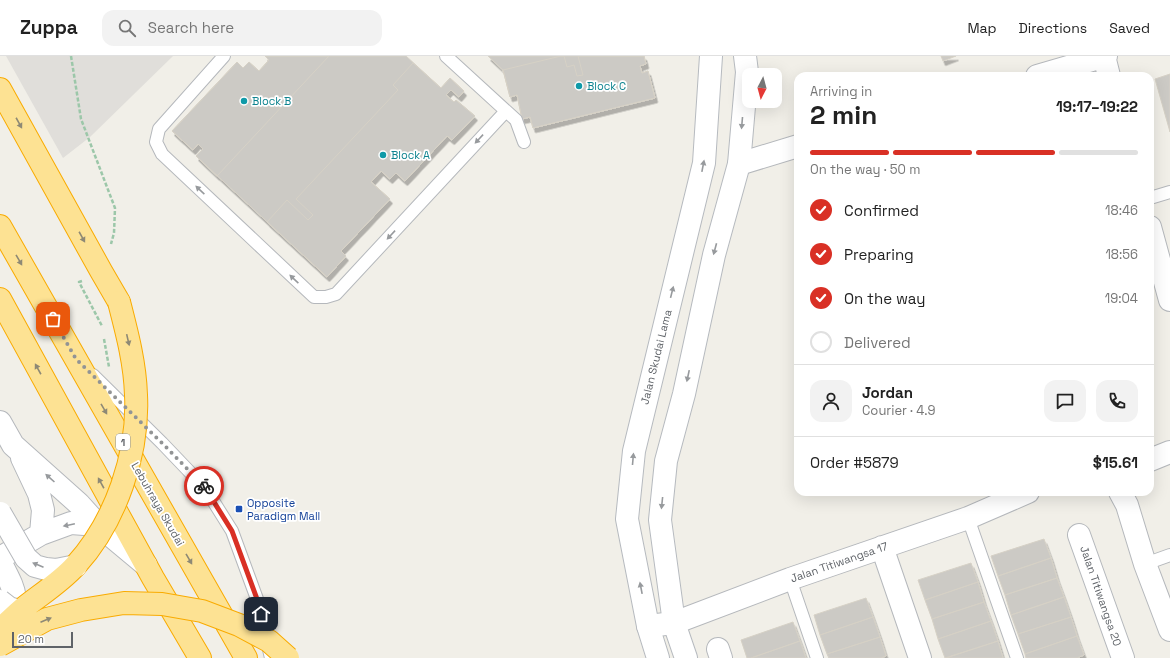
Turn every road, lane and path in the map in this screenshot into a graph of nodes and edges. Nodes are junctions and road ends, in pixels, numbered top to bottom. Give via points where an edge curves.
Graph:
1 (71, 56) edge
2 (224, 56) edge
3 (446, 56) edge
4 (711, 56) edge
5 (746, 56) edge
6 (1105, 56) edge
7 (1051, 72) edge
8 (1108, 72) edge
9 (0, 89) edge
10 (506, 111) junction
11 (524, 142) dead end
12 (794, 147) edge
13 (739, 164) junction
14 (1170, 192) edge
15 (1154, 197) edge
16 (0, 226) edge
17 (1154, 242) edge
18 (101, 271) junction
19 (0, 299) edge
20 (1170, 300) edge
21 (104, 335) dead end
22 (76, 359) junction
23 (115, 397) junction
24 (0, 422) edge
25 (17, 448) junction
26 (1170, 452) edge
27 (1154, 458) edge
28 (1019, 496) edge
29 (1122, 496) edge
30 (0, 513) edge
31 (968, 518) junction
32 (98, 525) junction
33 (41, 534) junction
34 (1079, 535) dead end
35 (882, 547) junction
36 (1170, 556) edge
37 (0, 560) edge
38 (1145, 564) junction
39 (76, 566) junction
40 (147, 566) junction
41 (790, 579) junction
42 (0, 602) edge
43 (20, 611) junction
44 (674, 623) junction
45 (648, 626) junction
46 (0, 630) edge
47 (1170, 630) edge
48 (0, 641) edge
49 (0, 645) edge
50 (200, 658) edge
51 (246, 658) edge
52 (271, 658) edge
53 (288, 658) edge
54 (658, 658) edge
55 (686, 658) edge
56 (817, 658) edge
57 (920, 658) edge
58 (1017, 658) edge
59 (1123, 658) edge

1 - 18 path via 81,119 115,208 114,233
10 -> 2 lane via 336,294 314,297 162,154 156,142 159,128
3 - 10 lane
45 -> 4 street, Jalan Skudai Lama via 627,519 634,451 704,163
5 -> 13 street via 747,72
6 - 7 street
6 - 8 street
9 -> 18 highway
10 - 11 lane via 516,120
12 - 13 street
13 -> 44 street via 714,255 684,394 666,461 660,520
14 - 15 lane
16 -> 22 highway, Lebuhraya Skudai / 1
17 - 20 street
18 -> 39 highway, bridge via 119,302 131,351 136,395 136,430 128,468 114,506 97,539
40 -> 19 highway
21 - 23 path
22 - 23 lane
22 -> 51 highway, Lebuhraya Skudai / 1
23 - 52 lane via 206,488 232,531 257,599
24 - 25 street
32 -> 25 street via 79,504
25 - 33 street via 39,494 43,510
26 - 27 street
28 - 31 street, Jalan Titiwangsa 17
29 - 38 street
39 -> 30 street, bridge via 56,570 35,566 26,558
31 - 35 street, Jalan Titiwangsa 17
31 - 58 lane
32 -> 33 street via 72,523
32 - 40 street
33 - 37 street
34 - 59 street, Jalan Titiwangsa 20
35 - 41 street, Jalan Titiwangsa 17
35 - 57 street
36 - 38 lane
37 - 48 street via 14,591 16,604
38 - 47 street
39 - 43 highway, bridge
40 - 50 highway
41 - 44 street, Jalan Titiwangsa 17
41 - 56 lane
42 - 43 street, bridge
43 - 46 highway, bridge
44 - 45 street, Jalan Titiwangsa 17
44 - 55 street
45 - 54 street, Jalan Skudai Lama
49 -> 53 highway, bridge via 47,619 81,610 124,604 162,604 202,611 239,625 270,641

